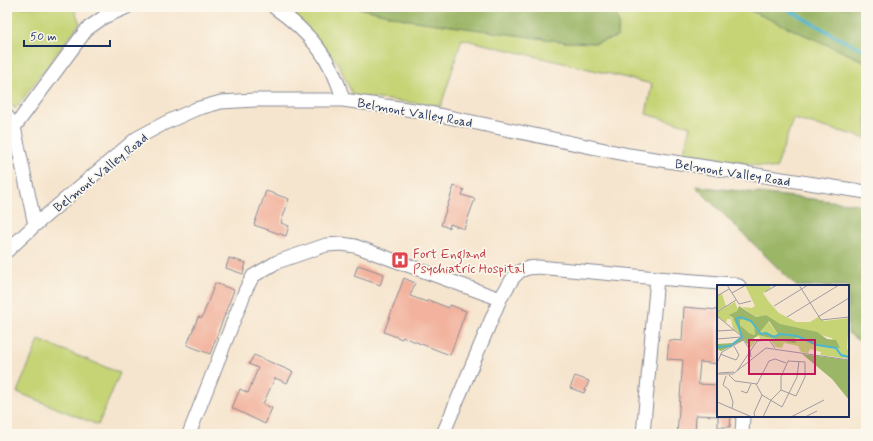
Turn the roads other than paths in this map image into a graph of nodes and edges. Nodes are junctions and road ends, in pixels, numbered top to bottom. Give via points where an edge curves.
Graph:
1 (127, 7) edge
2 (274, 7) edge
3 (343, 100) junction
4 (9, 127) edge
5 (866, 192) edge
6 (35, 225) junction
7 (7, 251) edge
8 (657, 278) junction
9 (736, 285) edge
10 (500, 299) junction
11 (743, 417) edge
12 (189, 434) edge
13 (443, 434) edge
14 (643, 434) edge
15 (742, 434) edge

1 - 4 street via 104,17 87,29
2 - 3 street via 287,16 317,46 332,67
3 - 5 street, Belmont Valley Road via 420,111 629,155
3 - 6 street, Belmont Valley Road via 221,102 196,110 137,138
4 - 6 street
6 - 7 street, Belmont Valley Road
8 - 9 street
8 - 10 street via 564,268 528,268 513,278
8 - 14 street
10 - 12 street via 355,246 326,245 277,262 253,276 246,289
10 - 13 street
11 - 15 street

